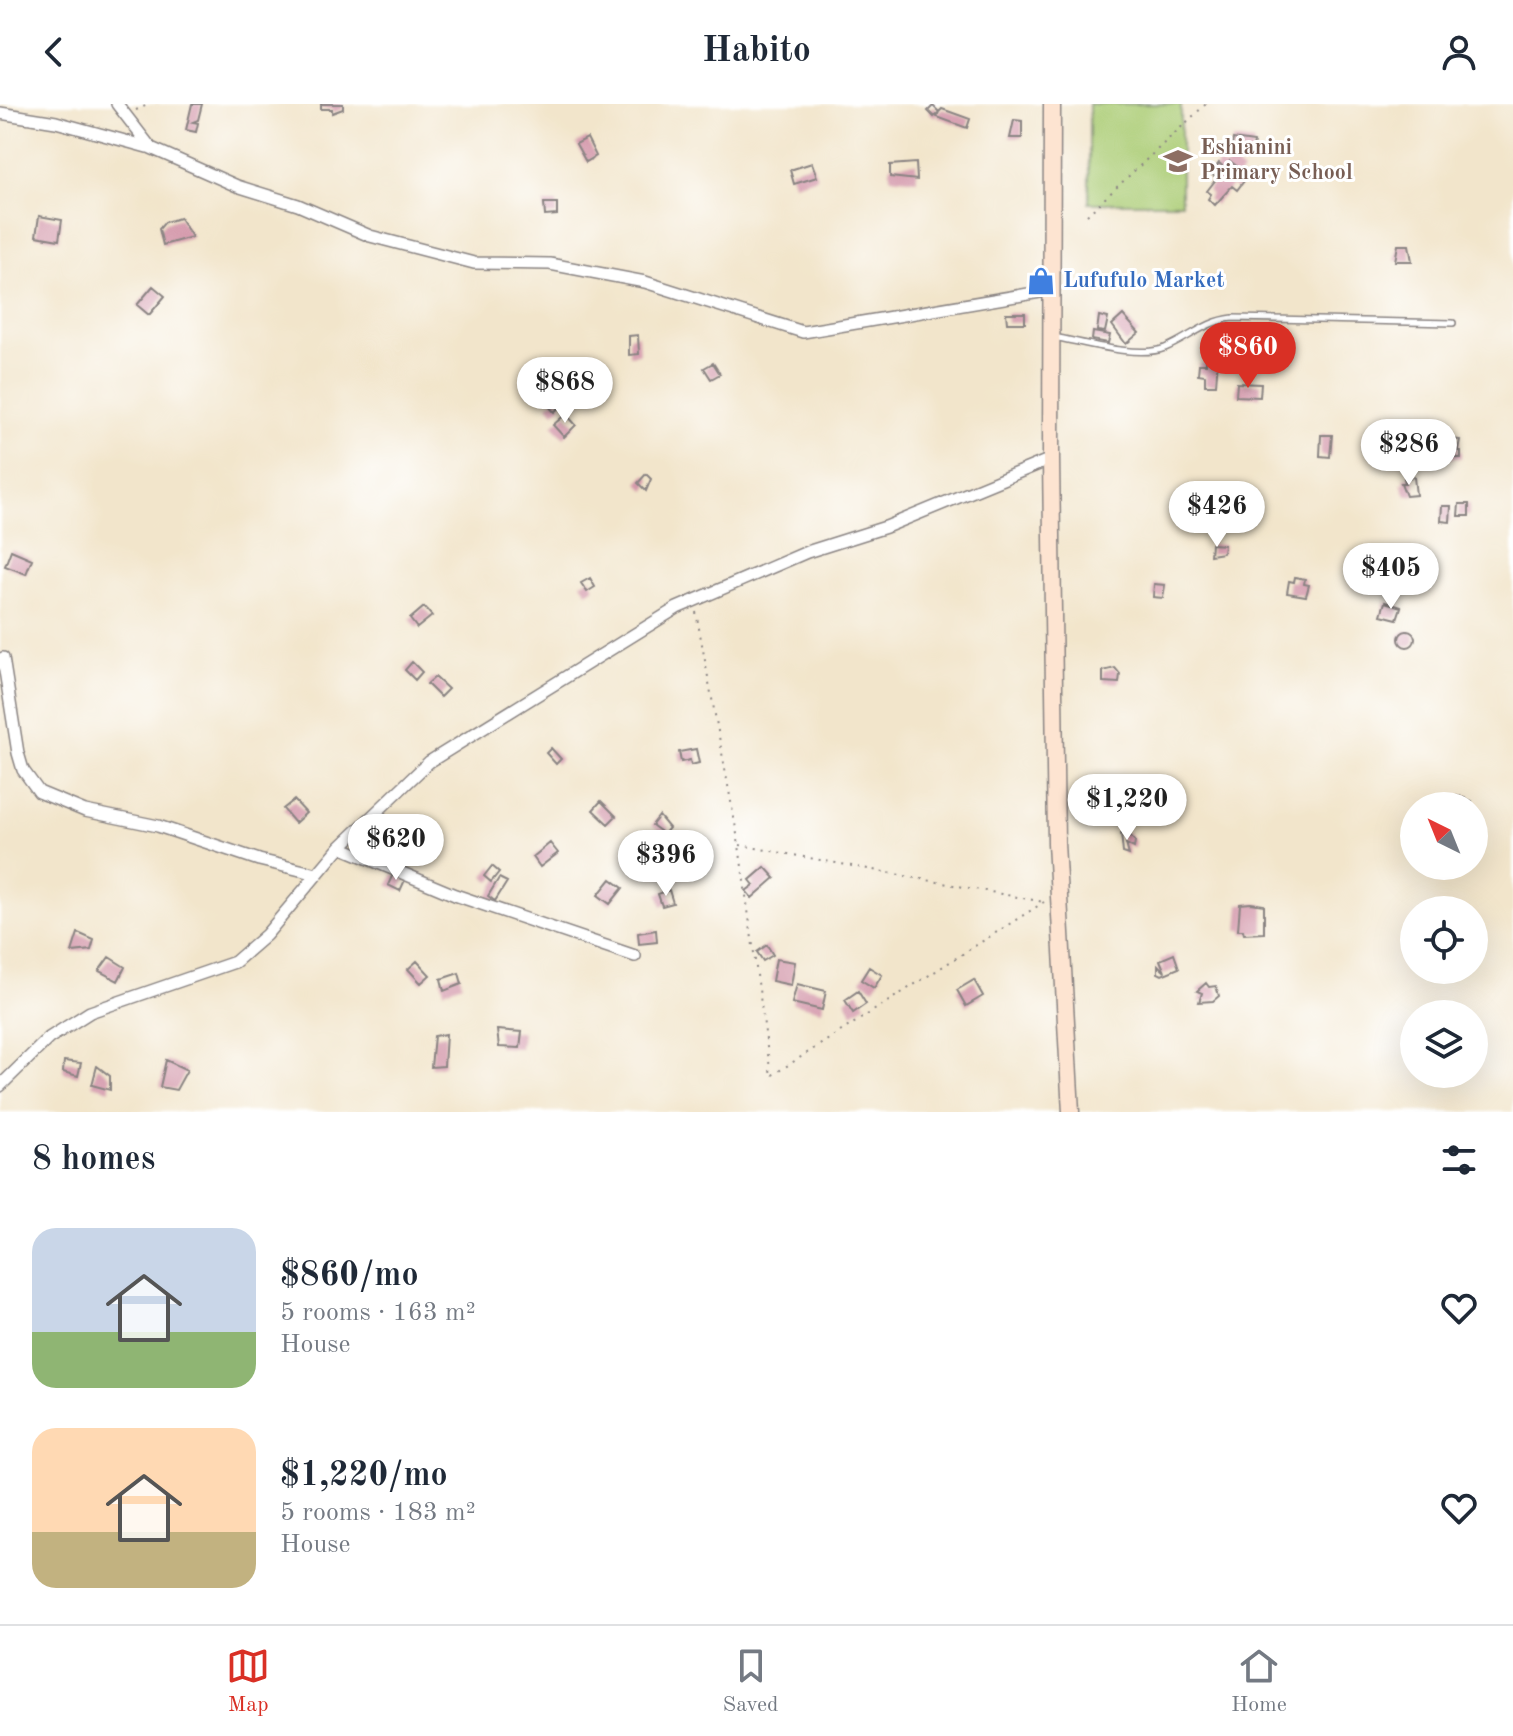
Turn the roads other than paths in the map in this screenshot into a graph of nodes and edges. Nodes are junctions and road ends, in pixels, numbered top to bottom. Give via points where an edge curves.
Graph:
1 (117, 104) edge
2 (1052, 104) edge
3 (0, 113) edge
4 (151, 148) junction
5 (1052, 290) junction
6 (1453, 323) dead end
7 (1052, 337) junction
8 (1051, 459) junction
9 (3, 658) dead end
10 (340, 847) junction
11 (317, 874) junction
12 (635, 956) dead end
13 (0, 1086) edge
14 (1071, 1112) edge

1 - 4 street
2 - 5 street
3 - 4 street
4 - 5 street via 237,186 421,252 474,263 591,270 803,332
5 - 7 street
6 - 7 lane via 1233,318 1209,323 1165,348 1143,352
7 - 8 street
8 - 10 street via 694,601 429,762
8 - 14 street via 1059,892
9 - 11 street via 18,753 39,792 85,811 158,826
10 - 11 street
10 - 12 street via 455,895
11 - 13 street via 260,942 235,962 90,1012 49,1038

